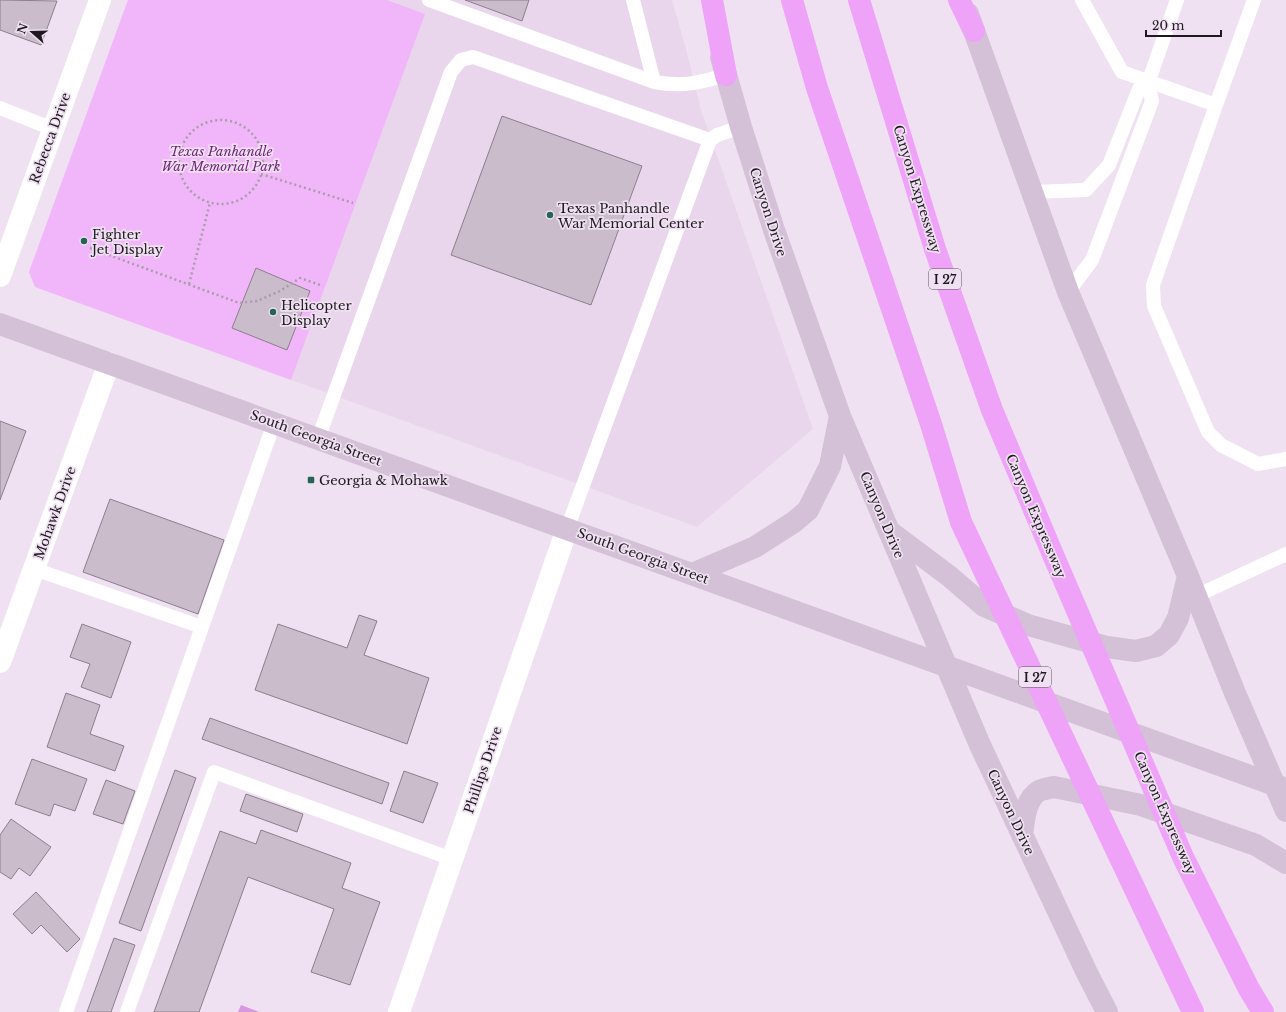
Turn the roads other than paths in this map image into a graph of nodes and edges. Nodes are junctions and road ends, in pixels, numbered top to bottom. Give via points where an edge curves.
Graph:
1 (100, 0) edge
2 (429, 0) edge
3 (633, 0) edge
4 (703, 0) edge
5 (712, 0) edge
6 (792, 0) edge
7 (859, 0) edge
8 (959, 0) edge
9 (963, 0) edge
10 (1082, 0) edge
11 (1177, 0) edge
12 (1254, 0) edge
13 (974, 31) junction
14 (726, 74) junction
15 (654, 82) junction
16 (1148, 82) junction
17 (1216, 106) junction
18 (0, 108) edge
19 (741, 127) junction
20 (53, 129) junction
21 (710, 140) junction
22 (1032, 192) junction
23 (0, 276) edge
24 (1068, 292) junction
25 (0, 324) edge
26 (109, 363) junction
27 (840, 416) junction
28 (274, 423) junction
29 (318, 439) junction
30 (1286, 459) edge
31 (567, 529) junction
32 (888, 531) junction
33 (1286, 554) edge
34 (34, 569) junction
35 (692, 574) junction
36 (1188, 576) junction
37 (1196, 596) junction
38 (202, 627) junction
39 (0, 662) edge
40 (946, 666) junction
41 (1280, 786) edge
42 (1286, 811) edge
43 (1022, 835) junction
44 (452, 859) junction
45 (1286, 863) edge
46 (66, 1012) edge
47 (127, 1012) edge
48 (399, 1012) edge
49 (1107, 1012) edge
50 (1193, 1012) edge
51 (1263, 1012) edge

1 - 20 street, Rebecca Drive
2 - 15 lane
3 - 15 lane
4 - 14 main road, Canyon Drive
5 - 14 highway
6 - 50 highway, I 27 via 817,88 931,424 961,522
7 - 51 highway, Canyon Expressway / I 27 via 935,249 992,410 1183,857
8 - 13 highway
9 - 13 main road
10 - 16 lane via 1122,72
11 - 16 lane
12 - 17 lane
13 - 22 main road
14 - 15 lane via 699,83 671,85
14 - 19 main road, Canyon Drive
16 - 17 lane
16 - 22 lane via 1139,89 1109,165 1086,190
16 - 24 lane via 1152,101 1092,260
17 - 30 lane via 1153,285 1154,306 1208,432 1221,445 1258,464
18 - 20 lane
19 - 21 lane
19 - 27 main road, Canyon Drive via 774,230
20 - 23 street, Rebecca Drive
21 - 29 lane via 473,57 461,60 451,72
21 - 31 lane
22 - 24 main road
24 - 36 main road
25 - 26 main road, South Georgia Street
26 - 28 main road, South Georgia Street
26 - 34 street, Mohawk Drive
27 - 32 main road, Canyon Drive
27 - 35 main road via 830,466 808,510 755,547
28 - 29 main road, South Georgia Street
28 - 38 lane
29 - 31 main road, South Georgia Street
31 - 35 main road, South Georgia Street
31 - 44 street, Phillips Drive
32 - 36 main road via 949,576 984,606 1028,625 1107,647 1136,651 1156,646 1169,635 1178,618
32 - 40 main road, Canyon Drive
33 - 37 lane
34 - 38 lane
34 - 39 street, Mohawk Drive
35 - 40 main road, South Georgia Street
36 - 37 main road
37 - 41 main road via 1235,693
38 - 46 lane
40 - 41 main road, South Georgia Street
40 - 43 main road, Canyon Drive
41 - 42 main road
43 - 45 main road via 1028,804 1033,796 1040,790 1054,787 1141,805 1256,845
43 - 49 main road, Canyon Drive
44 - 47 lane via 214,772
44 - 48 street, Phillips Drive

